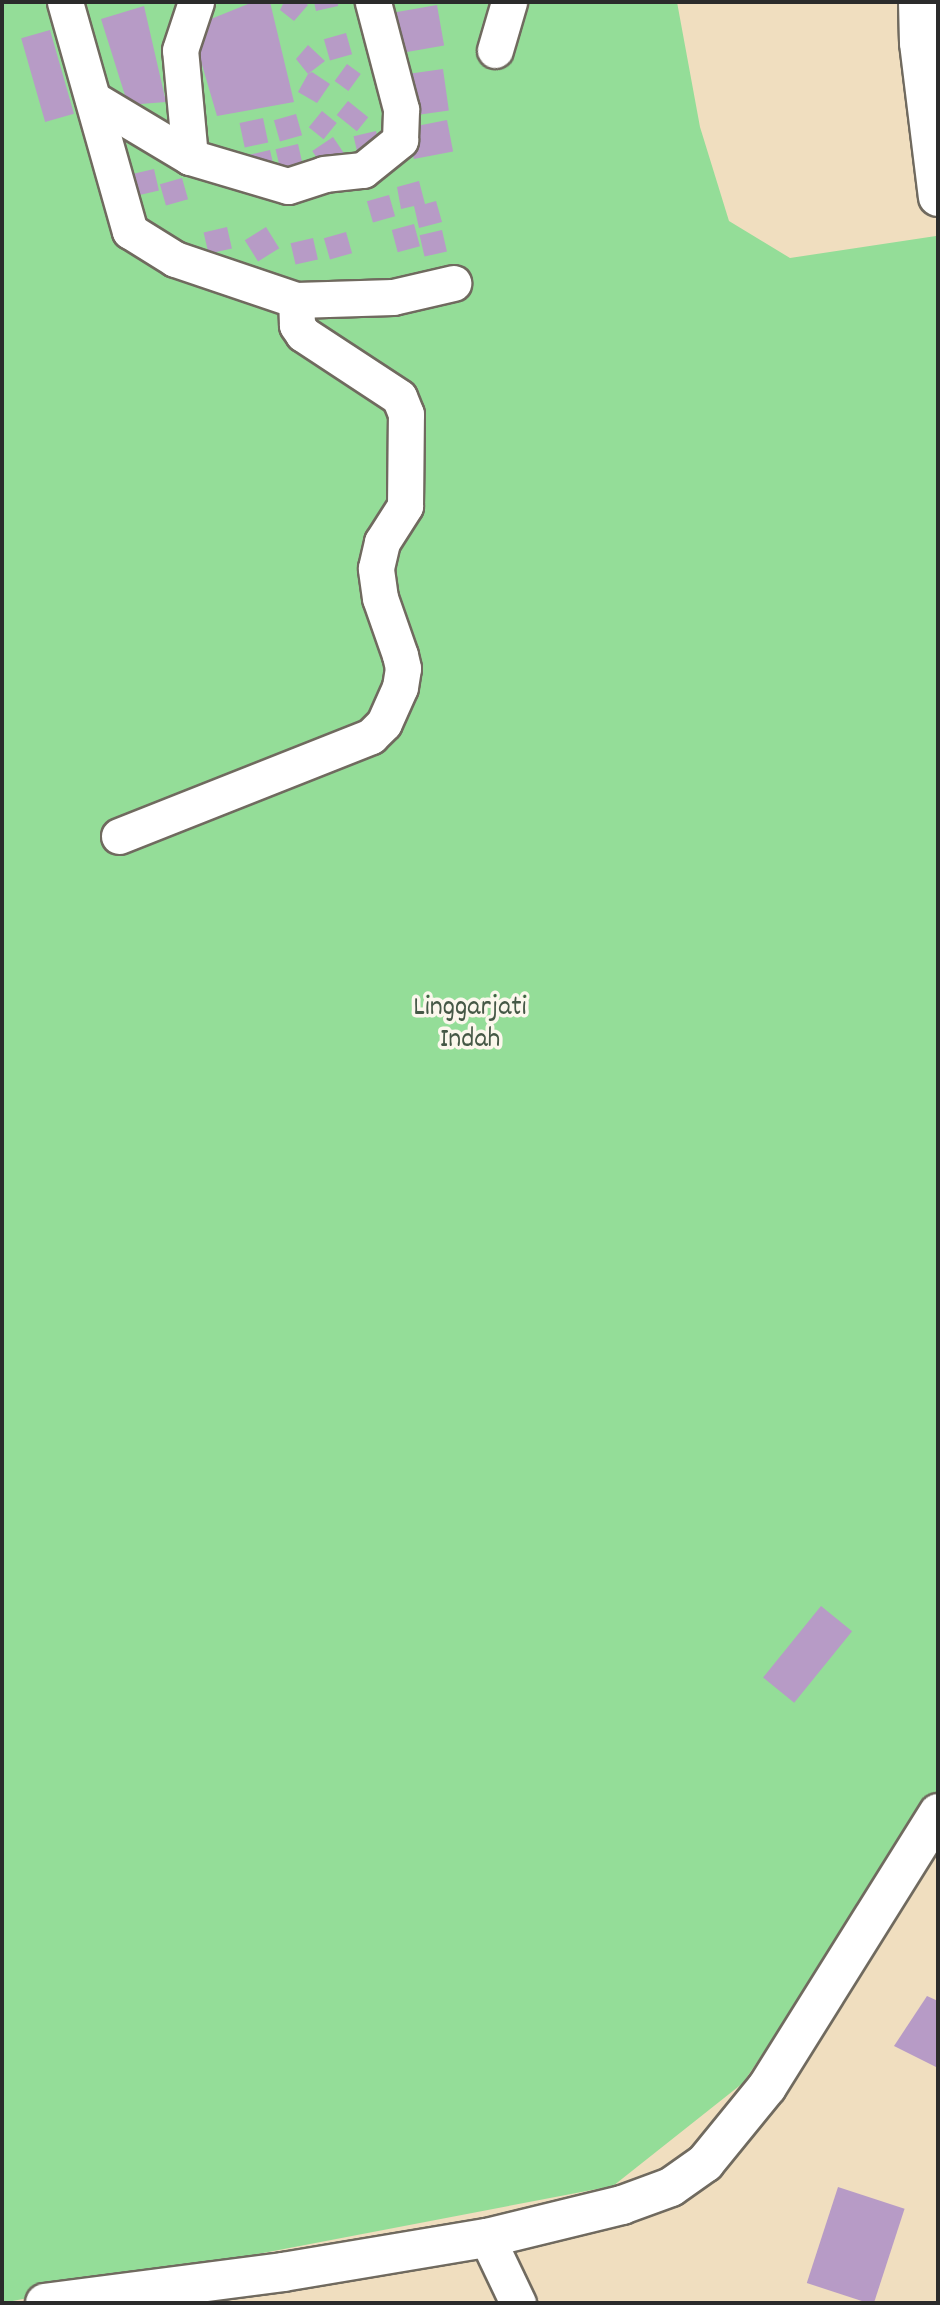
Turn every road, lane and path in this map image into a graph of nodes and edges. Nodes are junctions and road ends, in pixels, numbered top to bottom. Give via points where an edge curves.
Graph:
1 (65, 2) edge
2 (196, 2) edge
3 (373, 2) edge
4 (509, 2) edge
5 (918, 2) edge
6 (495, 50) dead end
7 (93, 99) junction
8 (934, 126) edge
9 (190, 157) junction
10 (938, 197) edge
11 (453, 283) dead end
12 (296, 300) junction
13 (120, 836) dead end
14 (938, 1813) edge
15 (487, 2238) junction
16 (45, 2303) edge
17 (518, 2303) edge

1 - 7 street
2 - 9 street via 180,50
3 - 9 street via 401,109 400,140 363,170 324,174 288,186
4 - 6 street
5 - 8 street via 919,43
7 - 9 street
7 - 12 street via 130,231 175,259
8 - 10 street
11 - 12 street via 393,297
12 - 13 street via 297,325 303,334 399,397 406,414 405,506 382,542 376,568 380,598 403,668 400,687 384,723 371,736
14 - 15 street via 767,2087 705,2163 671,2187 641,2199
15 - 16 street via 284,2272
15 - 17 street

